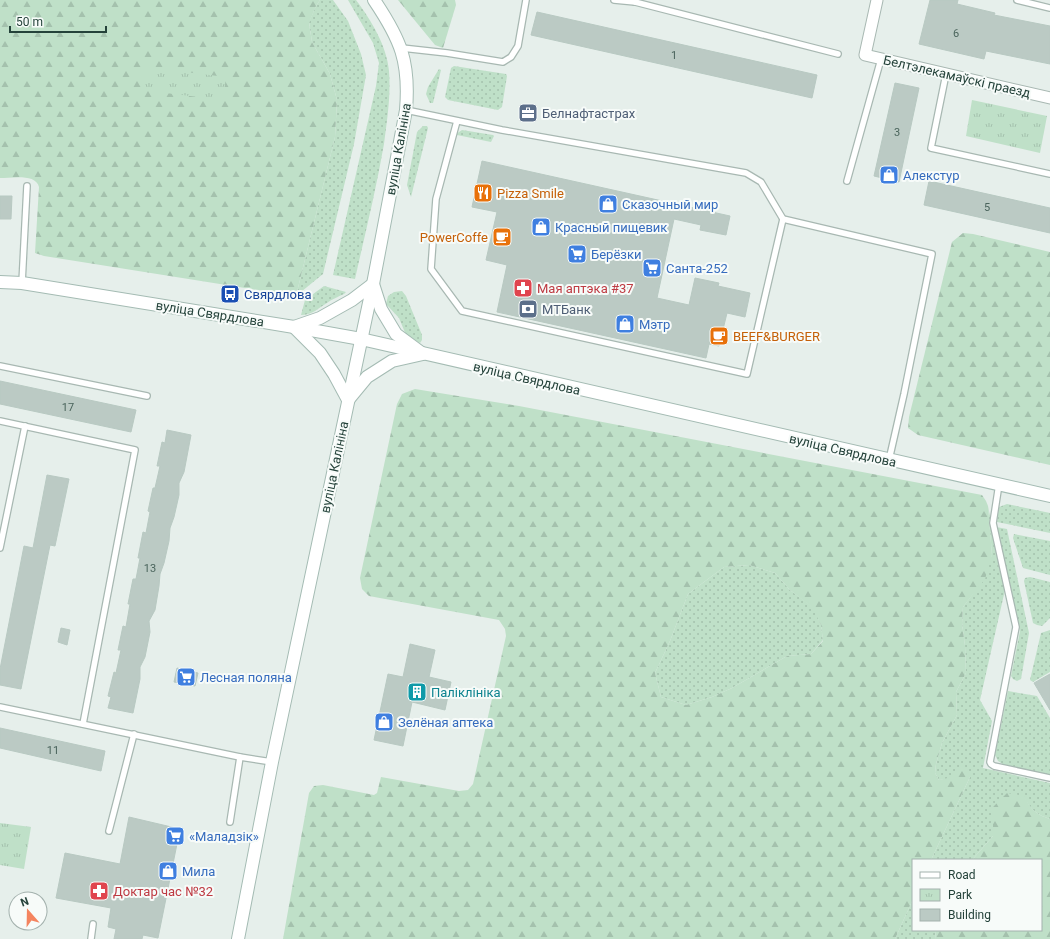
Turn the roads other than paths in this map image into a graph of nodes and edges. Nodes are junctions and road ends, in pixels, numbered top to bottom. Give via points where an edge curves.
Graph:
1 (374, 0) edge
2 (526, 0) edge
3 (614, 0) edge
4 (877, 0) edge
5 (1017, 0) edge
6 (635, 1) edge
7 (1050, 8) edge
8 (402, 48) junction
9 (838, 54) dead end
10 (881, 59) junction
11 (946, 74) junction
12 (1050, 98) edge
13 (406, 110) junction
14 (457, 122) junction
15 (1050, 174) edge
16 (847, 181) dead end
17 (27, 186) dead end
18 (783, 219) junction
19 (0, 282) edge
20 (22, 284) junction
21 (373, 284) junction
22 (294, 327) junction
23 (361, 339) junction
24 (423, 354) junction
25 (0, 366) edge
26 (147, 396) dead end
27 (348, 400) junction
28 (0, 421) edge
29 (25, 426) junction
30 (889, 460) junction
31 (999, 484) junction
32 (1050, 496) edge
33 (1, 537) edge
34 (0, 548) edge
35 (0, 707) edge
36 (83, 724) junction
37 (134, 734) junction
38 (240, 757) junction
39 (272, 762) junction
40 (1050, 778) edge
41 (230, 822) dead end
42 (109, 830) dead end
43 (94, 924) dead end
44 (91, 939) edge
45 (238, 939) edge

1 - 8 main road, вуліца Калініна
2 - 8 lane via 518,46 512,57 503,62 447,52
3 - 6 lane
4 - 10 street, Белтэлекамаўскі праезд via 865,55
5 - 7 lane
6 - 9 lane
8 - 13 main road, вуліца Калініна via 408,89
10 - 11 street, Белтэлекамаўскі праезд
10 - 16 lane
11 - 12 street, Белтэлекамаўскі праезд
11 - 15 lane via 931,148
13 - 14 lane
13 - 21 main road, вуліца Калініна
14 - 18 lane via 746,173 761,182
14 - 18 lane via 436,199 431,269 462,311 747,374
17 - 20 lane
18 - 30 lane via 932,254
19 - 20 main road, вуліца Свярдлова
20 - 22 main road, вуліца Свярдлова
21 - 22 main road via 352,300 320,318
21 - 23 main road, вуліца Калініна
21 - 24 main road via 381,309 396,334
22 - 23 main road, вуліца Свярдлова
22 - 27 main road via 320,353
23 - 24 main road, вуліца Свярдлова
23 - 27 main road, вуліца Калініна
24 - 27 main road via 392,361 367,376
24 - 30 main road, вуліца Свярдлова
25 - 26 lane
27 - 39 main road, вуліца Калініна
28 - 29 lane
29 - 33 lane
29 - 36 lane via 135,450
30 - 31 main road, вуліца Свярдлова
31 - 32 main road, вуліца Свярдлова
31 - 40 lane via 993,523 1016,627 990,762 994,766
33 - 34 lane
35 - 36 lane
36 - 37 lane
37 - 38 lane
37 - 42 lane
38 - 39 lane
38 - 41 lane
39 - 45 main road, вуліца Калініна
43 - 44 lane

